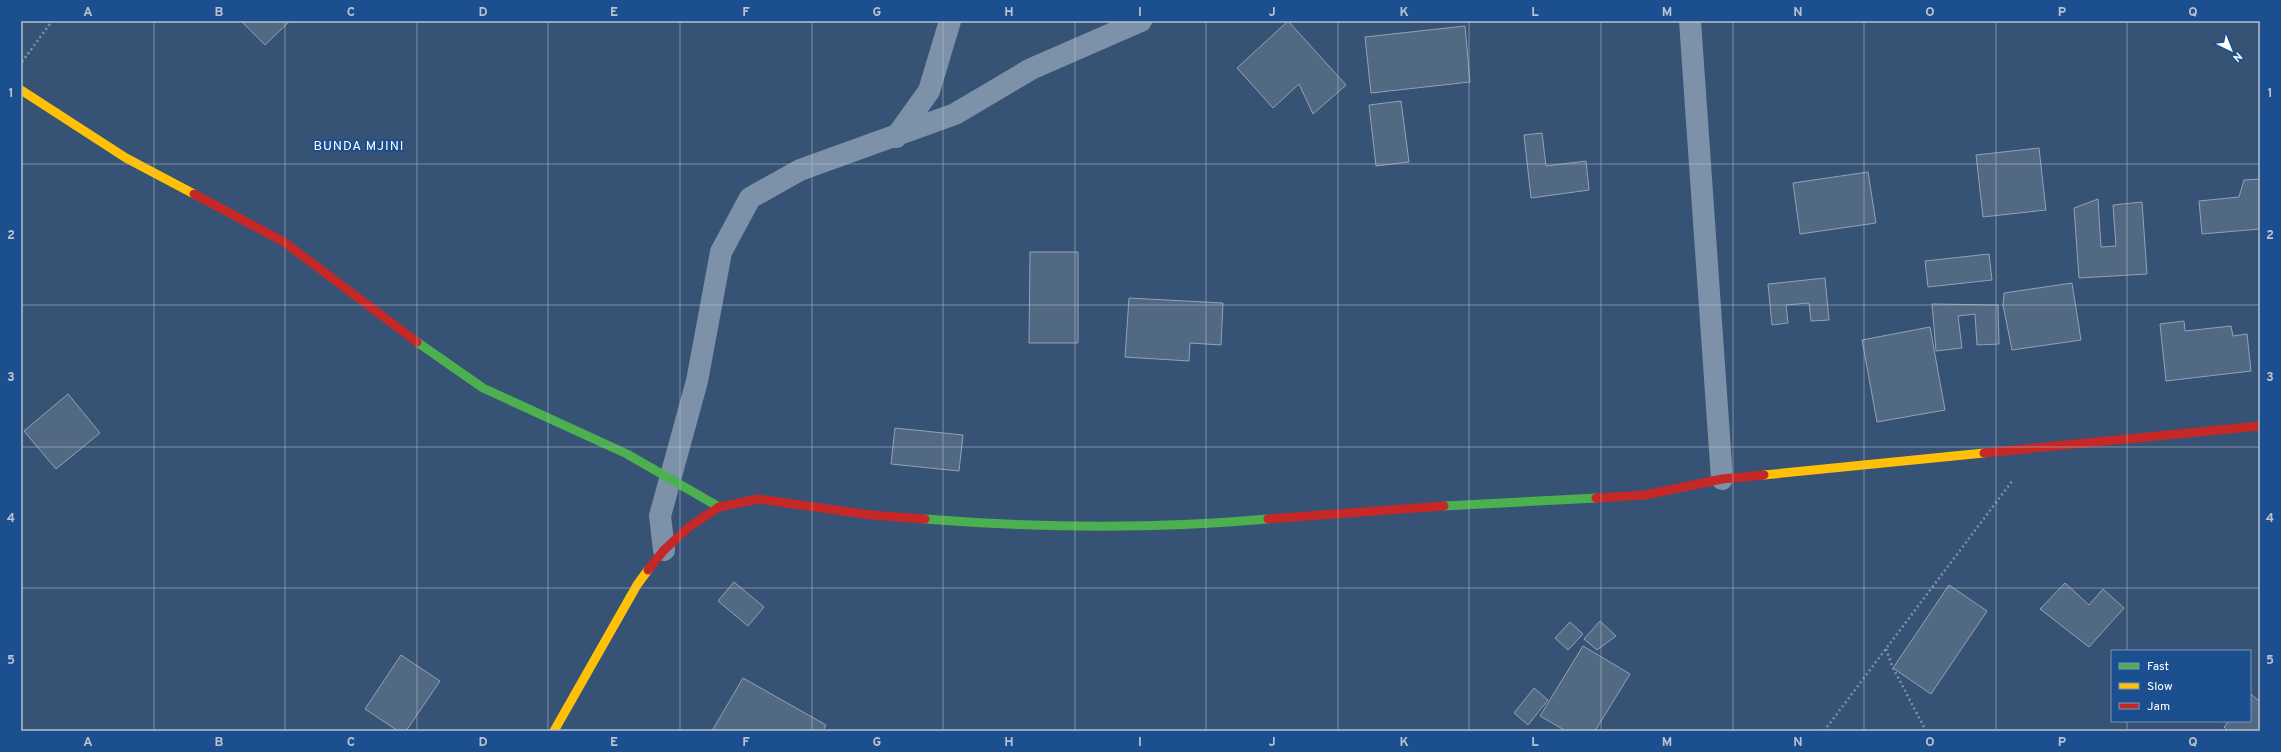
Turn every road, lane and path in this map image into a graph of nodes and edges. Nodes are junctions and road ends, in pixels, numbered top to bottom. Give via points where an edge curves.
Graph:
1 (52, 21) edge
2 (950, 21) edge
3 (1141, 21) edge
4 (1690, 21) edge
5 (21, 64) edge
6 (21, 90) edge
7 (896, 137) junction
8 (2260, 426) edge
9 (2037, 448) junction
10 (669, 478) junction
11 (1722, 479) junction
12 (719, 507) junction
13 (664, 550) junction
14 (1886, 648) junction
15 (554, 731) edge
16 (1824, 731) edge
17 (1926, 731) edge

1 - 5 path
2 - 7 street via 929,91
3 - 7 street via 1031,69 955,114
4 - 11 street
6 - 10 street via 126,158 284,242 380,316 483,388 627,454
7 - 10 street via 800,170 750,198 721,252 697,381
8 - 9 street
9 - 11 street
9 - 14 path
10 - 12 street
10 - 13 street via 660,516
11 - 12 street via 1645,495 1366,510 1220,523 1075,526 976,523 871,515 758,499
12 - 13 street via 689,527
13 - 15 street via 637,585
14 - 16 path
14 - 17 path via 1893,668

